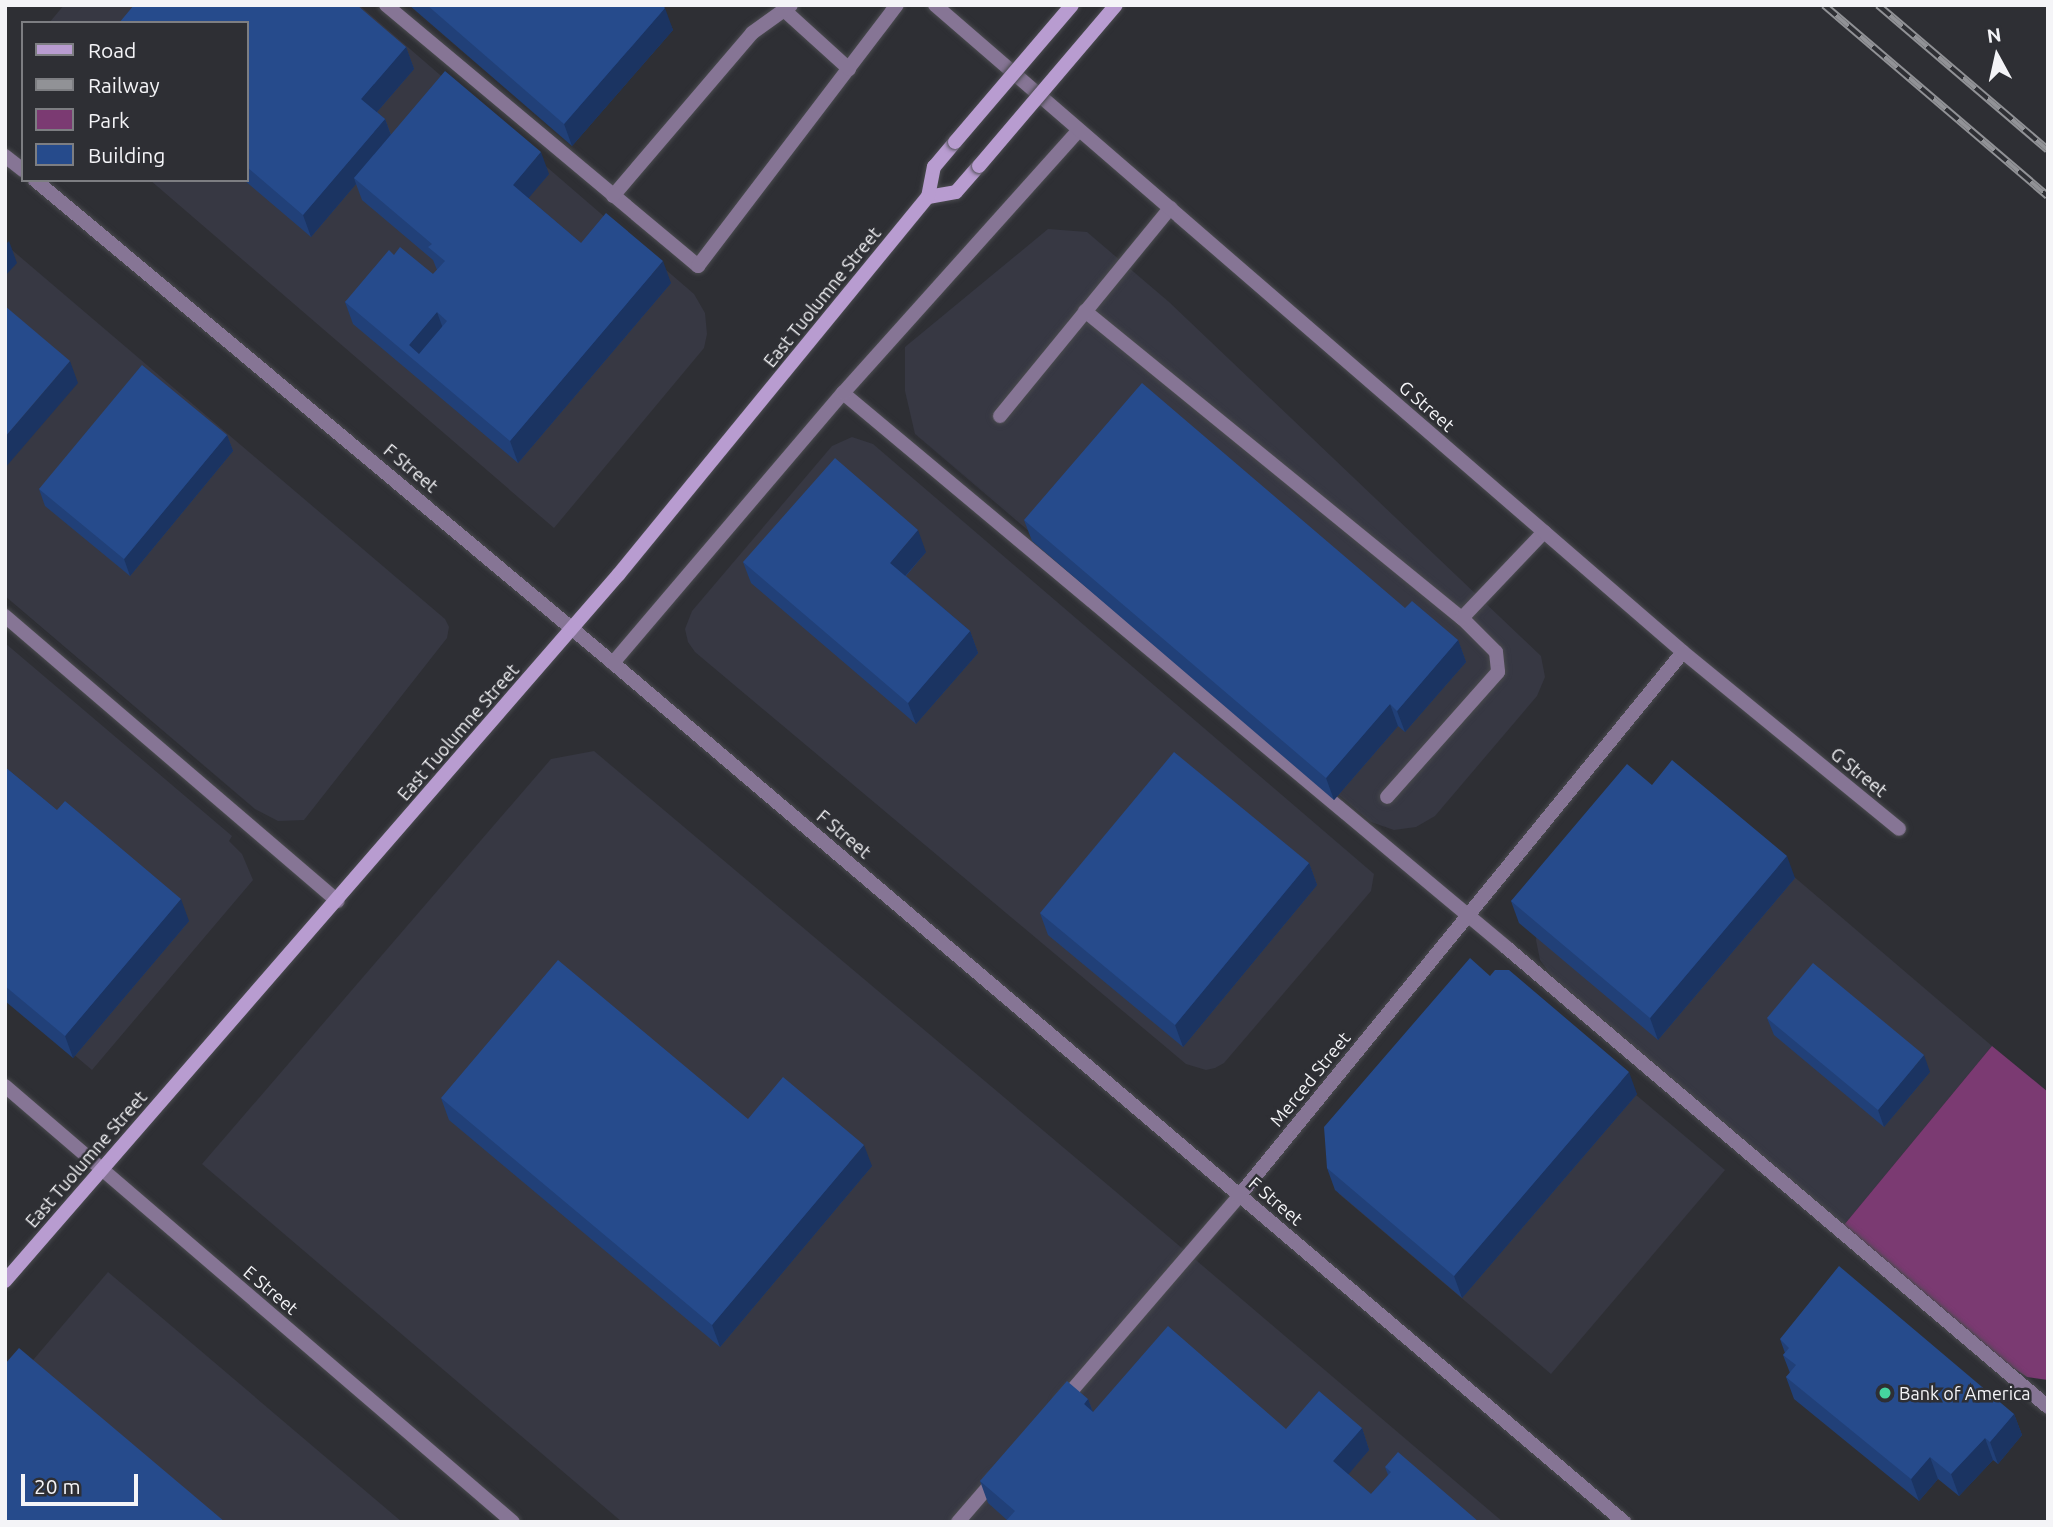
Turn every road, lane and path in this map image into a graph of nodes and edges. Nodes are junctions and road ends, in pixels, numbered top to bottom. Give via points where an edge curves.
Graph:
1 (386, 5) edge
2 (897, 5) edge
3 (935, 5) edge
4 (1072, 5) edge
5 (1116, 5) edge
6 (788, 8) edge
7 (849, 69) junction
8 (1079, 130) junction
9 (5, 156) edge
10 (21, 168) edge
11 (36, 182) edge
12 (613, 196) junction
13 (928, 198) junction
14 (1170, 208) junction
15 (1085, 311) junction
16 (843, 393) junction
17 (1000, 416) dead end
18 (1544, 532) junction
19 (5, 616) edge
20 (1462, 618) junction
21 (570, 627) junction
22 (1683, 652) junction
23 (613, 663) junction
24 (1387, 797) dead end
25 (1899, 829) dead end
26 (337, 901) junction
27 (1468, 916) junction
28 (5, 1086) edge
29 (101, 1170) junction
30 (1239, 1196) junction
31 (5, 1280) edge
32 (2048, 1407) edge
33 (1055, 1409) edge
34 (1002, 1471) edge
35 (513, 1522) edge
36 (958, 1522) edge
37 (1624, 1522) edge

1 - 12 street
2 - 7 street
3 - 8 street, G Street
4 - 13 main road, East Tuolumne Street, bridge via 934,166
5 - 13 main road, bridge via 956,192
6 - 7 street
6 - 12 street via 752,33
7 - 12 street via 698,266
8 - 14 street, G Street
8 - 16 street
9 - 10 street
11 - 21 street, F Street
13 - 21 main road, East Tuolumne Street via 619,574
14 - 15 street
14 - 18 street, G Street
15 - 17 street
15 - 20 street
16 - 23 street
16 - 27 street
18 - 20 street
18 - 22 street, G Street
19 - 26 street
20 - 24 street via 1496,652 1499,672
21 - 23 street, F Street
21 - 26 main road, East Tuolumne Street via 526,685
22 - 25 street, G Street
22 - 27 street, Merced Street
23 - 30 street, F Street
26 - 29 main road, East Tuolumne Street
27 - 30 street, Merced Street
27 - 32 street
28 - 29 street, E Street
29 - 31 main road, East Tuolumne Street
29 - 35 street, E Street
30 - 33 street, Merced Street
30 - 37 street, F Street
34 - 36 street

